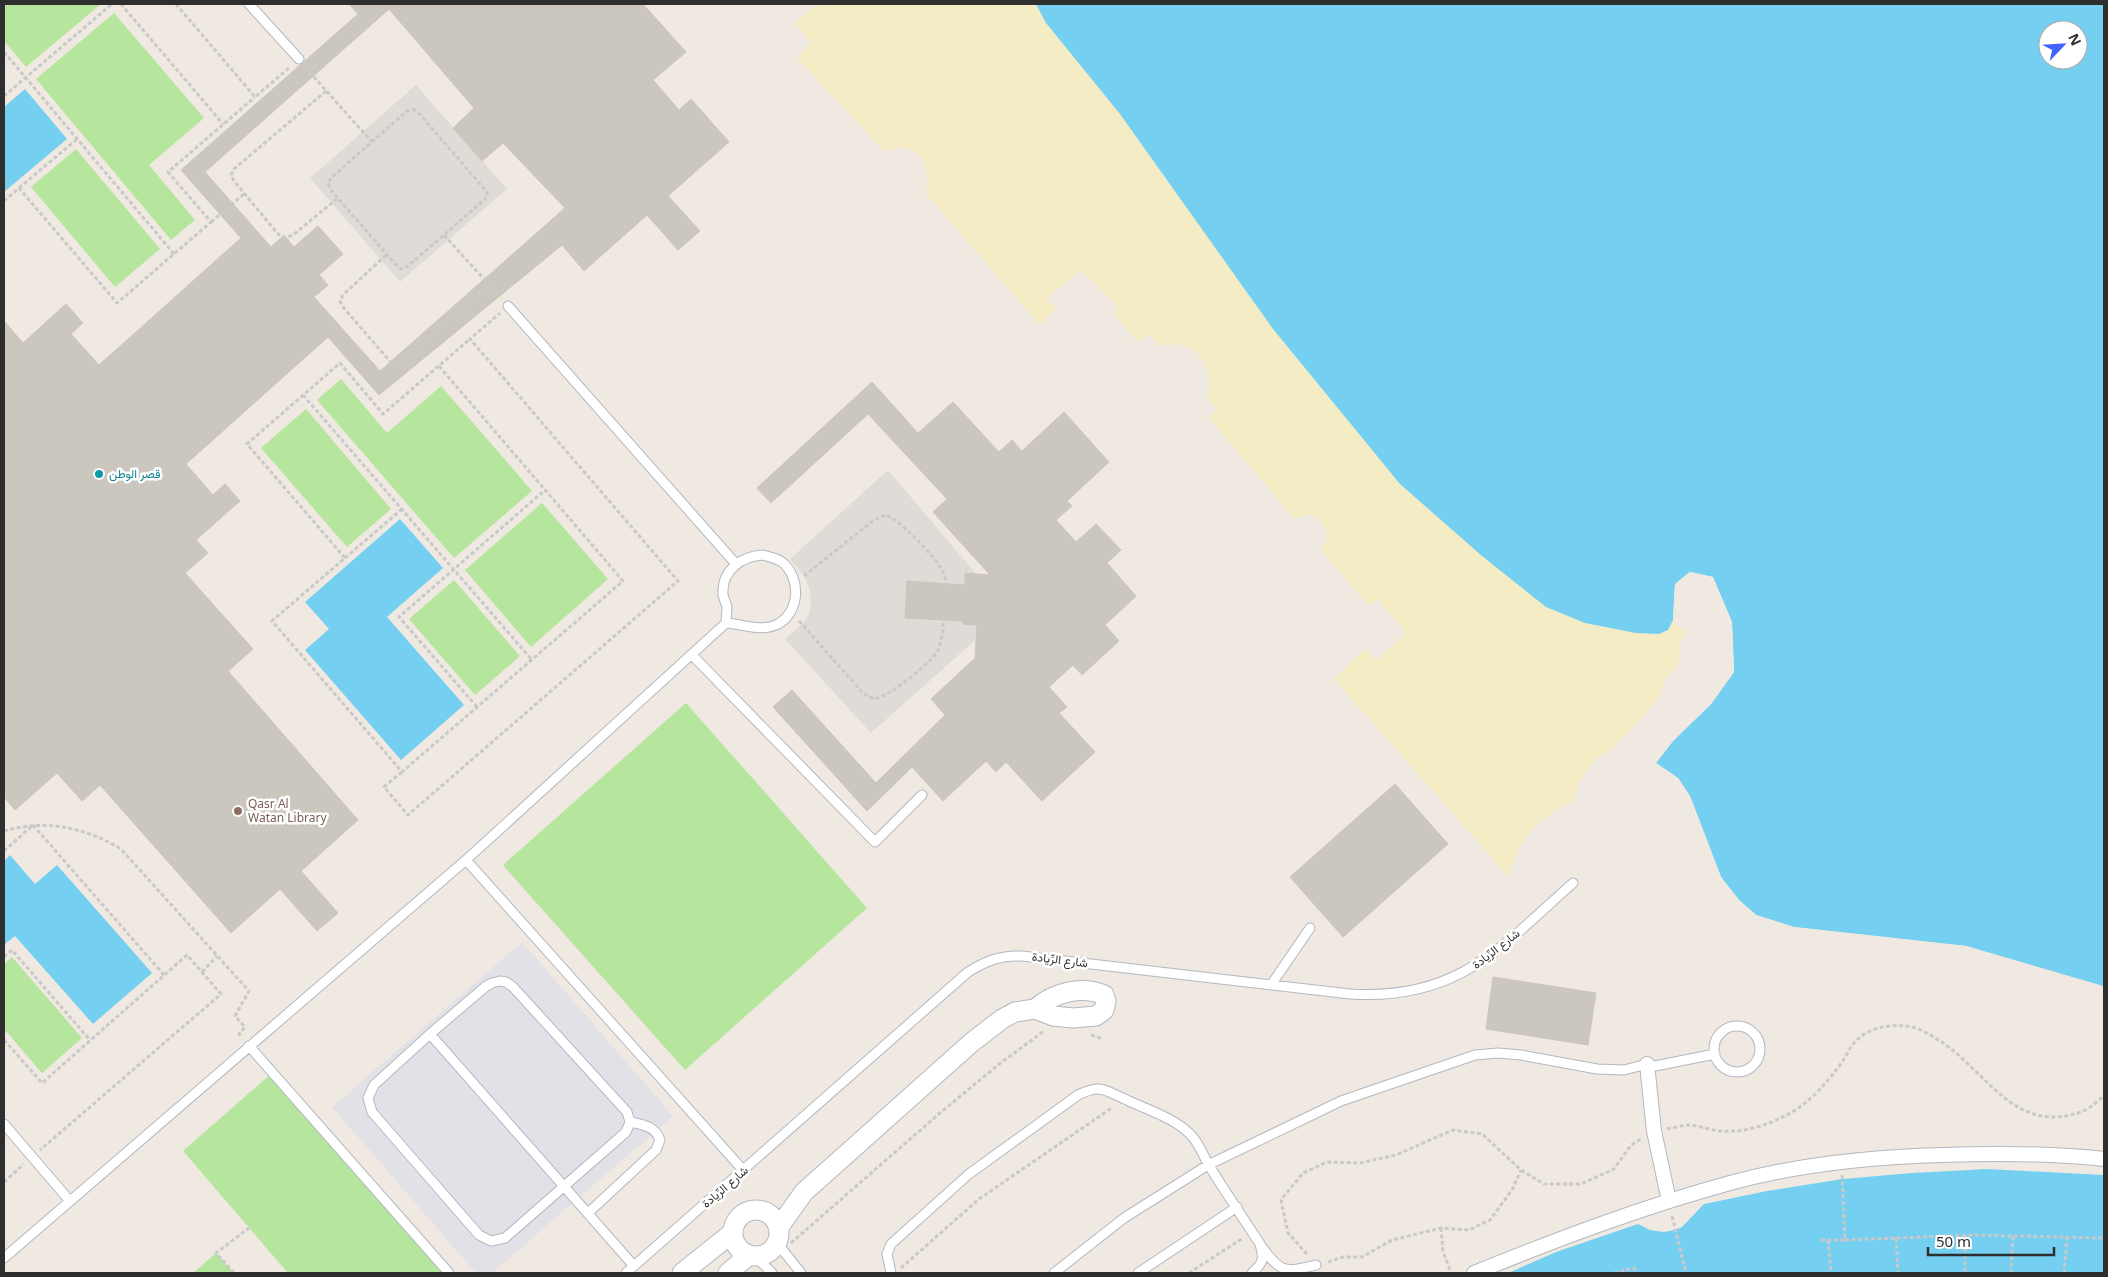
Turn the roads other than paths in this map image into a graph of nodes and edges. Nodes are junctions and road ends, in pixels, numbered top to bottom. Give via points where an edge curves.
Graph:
1 (249, 4) edge
2 (299, 59) road end
3 (508, 306) road end
4 (736, 564) junction
5 (726, 624) junction
6 (692, 656) junction
7 (922, 794) dead end
8 (466, 860) junction
9 (1573, 883) dead end
10 (1310, 928) dead end
11 (1271, 985) junction
12 (1035, 1009) dead end
13 (430, 1034) junction
14 (249, 1046) junction
15 (1715, 1054) junction
16 (1647, 1064) junction
17 (630, 1122) junction
18 (4, 1124) edge
19 (2104, 1159) edge
20 (1208, 1165) junction
21 (743, 1170) junction
22 (563, 1186) junction
23 (804, 1192) junction
24 (69, 1200) junction
25 (1669, 1201) junction
26 (1237, 1207) junction
27 (764, 1211) junction
28 (588, 1214) junction
29 (732, 1233) junction
30 (780, 1240) junction
31 (1260, 1244) junction
32 (752, 1256) junction
33 (4, 1258) edge
34 (1316, 1265) road end
35 (634, 1266) junction
36 (449, 1273) edge
37 (626, 1273) edge
38 (682, 1273) edge
39 (728, 1273) edge
40 (772, 1273) edge
41 (801, 1273) edge
42 (893, 1273) edge
43 (1054, 1273) edge
44 (1138, 1273) edge
45 (1252, 1273) edge
46 (1474, 1273) edge

1 - 2 lane
3 - 4 lane
4 - 5 lane via 724,584
4 - 5 lane via 754,556 773,558 790,572 796,594 790,611 778,624 766,628
5 - 6 lane
6 - 7 lane via 875,842
6 - 8 lane
8 - 14 lane
8 - 21 lane
9 - 11 lane, شارع الرِّيادة via 1487,958 1440,984 1405,993 1368,995
10 - 11 lane
11 - 21 lane, شارع الرِّيادة via 1000,956 968,972
12 - 23 street via 1016,1012 1002,1019 971,1043
13 - 17 lane via 492,982 506,982 627,1112
13 - 22 lane
13 - 22 lane via 374,1085 369,1091 368,1105 480,1236 492,1241 505,1238
14 - 24 lane
14 - 36 lane
15 - 15 lane via 1715,1041 1719,1034 1732,1026 1748,1028 1759,1039 1759,1057 1755,1064 1742,1072 1727,1069
15 - 16 lane via 1655,1066
16 - 20 lane via 1624,1070 1597,1070 1521,1055 1475,1055 1341,1101
16 - 25 street via 1654,1131
17 - 22 lane via 626,1132
17 - 28 lane via 648,1126 658,1134 660,1140 656,1150
18 - 24 lane
19 - 25 street via 2061,1154 1994,1153 1888,1156 1808,1166 1731,1182
20 - 26 lane
20 - 42 lane via 1191,1135 1178,1124 1105,1089 1092,1088 969,1174 891,1244 887,1254
20 - 43 lane via 1124,1218
21 - 35 lane, شارع الرِّيادة
22 - 28 lane
23 - 27 street
23 - 30 street
24 - 33 lane
25 - 46 street via 1642,1208
26 - 31 lane
26 - 44 lane
27 - 29 street via 757,1209 742,1213
27 - 30 street via 776,1220
28 - 35 lane
29 - 32 street via 737,1247
29 - 38 street
30 - 32 street via 768,1253
30 - 41 lane
31 - 34 lane via 1275,1265 1292,1270
31 - 45 lane via 1262,1264
32 - 39 street
32 - 40 lane
35 - 37 lane, شارع الرِّيادة

